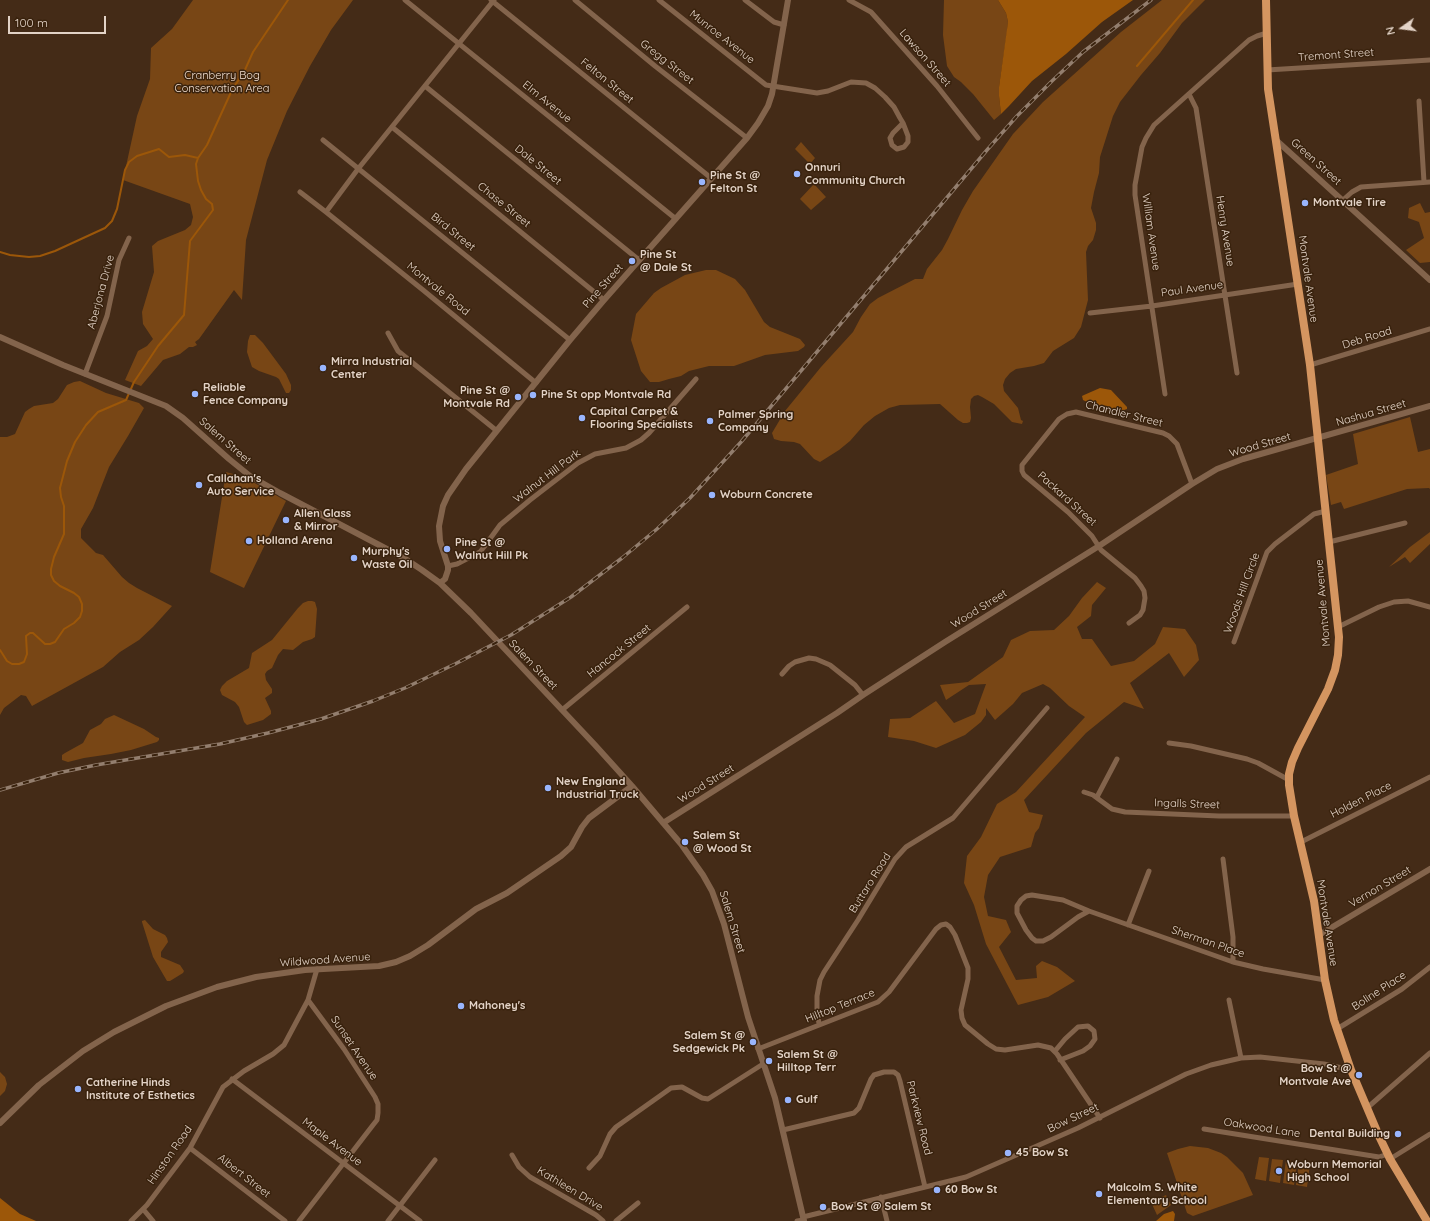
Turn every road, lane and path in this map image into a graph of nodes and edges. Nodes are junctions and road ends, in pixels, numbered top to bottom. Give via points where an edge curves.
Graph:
1 (405, 0) edge
2 (575, 0) edge
3 (659, 0) edge
4 (745, 0) edge
5 (788, 0) edge
6 (849, 0) edge
7 (1266, 0) edge
8 (492, 1) edge
9 (784, 25) junction
10 (1267, 33) junction
11 (459, 44) junction
12 (1430, 60) edge
13 (1267, 70) junction
14 (425, 86) junction
15 (774, 87) junction
16 (1189, 94) junction
17 (1419, 101) dead end
18 (902, 123) junction
19 (392, 127) junction
20 (747, 138) junction
21 (978, 138) dead end
22 (323, 140) dead end
23 (1276, 140) junction
24 (358, 168) junction
25 (711, 178) junction
26 (1427, 182) edge
27 (300, 192) dead end
28 (1343, 200) junction
29 (326, 212) junction
30 (676, 219) junction
31 (129, 238) dead end
32 (639, 260) junction
33 (1430, 280) edge
34 (1298, 284) junction
35 (1225, 295) junction
36 (604, 300) junction
37 (1152, 306) junction
38 (1090, 313) dead end
39 (1430, 329) edge
40 (388, 333) dead end
41 (1, 339) edge
42 (570, 340) junction
43 (1310, 365) junction
44 (1237, 373) dead end
45 (85, 374) junction
46 (696, 379) dead end
47 (536, 383) junction
48 (1165, 394) dead end
49 (1430, 406) edge
50 (497, 431) junction
51 (1318, 438) junction
52 (1021, 468) joint
53 (1192, 484) junction
54 (1326, 511) junction
55 (1405, 524) dead end
56 (1329, 542) junction
57 (1099, 546) junction
58 (448, 566) junction
59 (440, 583) junction
60 (688, 606) dead end
61 (1430, 608) edge
62 (1128, 622) dead end
63 (1338, 627) junction
64 (1234, 642) dead end
65 (782, 674) dead end
66 (863, 695) junction
67 (1047, 708) dead end
68 (562, 710) junction
69 (1169, 743) dead end
70 (1117, 759) dead end
71 (1430, 777) edge
72 (1289, 780) junction
73 (632, 786) junction
74 (1084, 792) dead end
75 (1097, 797) junction
76 (1294, 816) junction
77 (663, 823) junction
78 (1301, 842) junction
79 (1223, 859) dead end
80 (1430, 869) edge
81 (1149, 872) dead end
82 (1088, 911) junction
83 (1128, 925) junction
84 (1319, 935) junction
85 (1233, 962) junction
86 (1430, 967) edge
87 (317, 969) junction
88 (1325, 980) junction
89 (308, 1000) junction
90 (1229, 1000) dead end
91 (820, 1024) junction
92 (1337, 1029) junction
93 (758, 1049) junction
94 (1055, 1051) junction
95 (1430, 1053) edge
96 (1241, 1058) junction
97 (1060, 1060) junction
98 (763, 1064) junction
99 (1351, 1070) junction
100 (232, 1079) junction
101 (1367, 1108) junction
102 (1100, 1118) junction
103 (0, 1123) edge
104 (1204, 1129) dead end
105 (783, 1130) junction
106 (1430, 1134) edge
107 (190, 1148) junction
108 (512, 1155) dead end
109 (1389, 1156) junction
110 (435, 1160) dead end
111 (344, 1163) junction
112 (589, 1168) dead end
113 (925, 1187) junction
114 (881, 1197) junction
115 (638, 1203) dead end
116 (400, 1206) junction
117 (143, 1209) junction
118 (802, 1220) edge
119 (131, 1221) edge
120 (153, 1221) edge
121 (285, 1221) edge
122 (298, 1221) edge
123 (388, 1221) edge
124 (420, 1221) edge
125 (603, 1221) edge
126 (616, 1221) edge
127 (887, 1221) edge
128 (1427, 1221) edge

1 - 11 street, Elm Avenue
2 - 20 street, Gregg Street
3 - 15 street, Munroe Avenue via 765,84
4 - 9 street via 774,22
5 - 9 street, Pine Street
6 - 21 street, Lawson Street via 871,12 937,86
7 - 10 main road, Montvale Avenue
8 - 11 street
8 - 25 street, Felton Street
9 - 15 street, Pine Street
10 - 13 main road, Montvale Avenue
10 - 16 street, William Avenue via 1249,40
11 - 14 street
11 - 30 street, Elm Avenue
12 - 13 street, Tremont Street
13 - 23 main road, Montvale Avenue via 1268,94
14 - 19 street
14 - 32 street, Dale Street
15 - 18 street via 817,93 851,82 869,84 897,111
15 - 20 street, Pine Street via 770,101
16 - 35 street, Henry Avenue via 1196,106
16 - 37 street, William Avenue via 1152,127 1141,152 1135,195
17 - 26 street
18 - 18 street via 908,142 898,149 892,145 890,138
19 - 24 street
19 - 36 street, Chase Street
20 - 25 street, Pine Street
22 - 24 street, Bird Street
23 - 28 street, Green Street
23 - 34 main road, Montvale Avenue
24 - 29 street
24 - 42 street, Bird Street
25 - 30 street, Pine Street
26 - 28 street via 1361,187
27 - 29 street, Montvale Road
28 - 33 street, Green Street
29 - 47 street, Montvale Road
30 - 32 street, Pine Street
31 - 45 street, Aberjona Drive via 119,260 107,316
32 - 36 street, Pine Street
34 - 35 street, Paul Avenue
34 - 43 main road, Montvale Avenue
35 - 37 street, Paul Avenue
35 - 44 street, Henry Avenue
36 - 42 street, Pine Street
37 - 38 street, Paul Avenue
37 - 48 street, William Avenue
39 - 43 street, Deb Road
40 - 50 street via 398,351
41 - 45 street, Salem Street
42 - 47 street, Pine Street
43 - 51 main road, Montvale Avenue
45 - 59 street, Salem Street via 161,403 260,482 404,558
46 - 58 street, Walnut Hill Park via 642,440 626,448 592,455 578,463 500,525 480,552
47 - 50 street, Pine Street
49 - 51 street, Nashua Street
50 - 58 street, Pine Street via 454,485 443,506 439,531
51 - 53 street, Wood Street via 1230,463
51 - 54 main road, Montvale Avenue
52 - 53 street, Chandler Street via 1059,419 1076,412 1169,436 1177,444
52 - 57 street, Packard Street via 1024,474 1092,536
53 - 57 street, Wood Street
54 - 56 main road, Montvale Avenue
54 - 64 street, Woods Hill Circle via 1314,514 1267,552
55 - 56 street
56 - 63 main road, Montvale Avenue
57 - 62 street, Packard Street via 1135,578 1144,591 1144,610
57 - 66 street, Wood Street
58 - 59 street
59 - 68 street, Salem Street
60 - 68 street, Hancock Street
61 - 63 street via 1408,601 1394,602
63 - 72 main road, Montvale Avenue via 1339,650 1335,670 1298,748 1290,769
65 - 66 street via 795,662 816,659 830,665 855,685
66 - 77 street, Wood Street
67 - 91 street, Buttaro Road via 953,818 906,847 895,859 820,980 816,996
68 - 73 street, Salem Street
69 - 72 street via 1247,759
70 - 75 street
71 - 78 street, Holden Place
72 - 76 main road, Montvale Avenue
73 - 77 street, Salem Street
73 - 87 street, Wildwood Avenue via 589,818 565,853 507,894 476,909 414,954 379,966
74 - 75 street, Ingalls Street
75 - 76 street, Ingalls Street via 1109,807 1125,812
76 - 78 main road, Montvale Avenue
77 - 93 street, Salem Street via 699,870 714,897 724,924 738,984
78 - 84 main road, Montvale Avenue
79 - 85 street via 1233,937
80 - 84 street, Vernon Street
81 - 83 street
82 - 82 street, Sherman Place via 1051,937 1039,942 1029,935 1017,913 1019,903 1024,897 1032,895 1063,900
82 - 83 street, Sherman Place
83 - 85 street, Sherman Place
84 - 88 main road, Montvale Avenue
85 - 88 street, Sherman Place
86 - 92 street, Boline Place via 1402,989
87 - 89 street, Hinston Road
87 - 103 street, Wildwood Avenue via 236,982 189,996 142,1016 66,1063 34,1089
88 - 92 main road, Montvale Avenue
89 - 100 street, Hinston Road via 282,1046
89 - 111 street, Sunset Avenue via 376,1098 379,1110 377,1120
90 - 96 street
91 - 93 street, Hilltop Terrace
91 - 94 street, Hilltop Terrace via 870,1006 884,998 927,940 944,924 953,930 968,968 961,1010 965,1025 996,1048 1007,1050 1038,1045
92 - 99 main road, Montvale Avenue
93 - 98 street, Salem Street
94 - 97 street
94 - 97 street via 1078,1027 1088,1026 1094,1031 1095,1038 1090,1046
95 - 101 street
96 - 99 street, Bow Street via 1324,1064
96 - 102 street, Bow Street via 1190,1072
97 - 102 street
98 - 105 street, Salem Street
98 - 112 street via 708,1099 682,1087 668,1090 616,1127 600,1156
99 - 101 main road, Montvale Avenue
100 - 107 street, Hinston Road via 221,1090
100 - 111 street, Maple Avenue
101 - 109 main road, Montvale Avenue
102 - 113 street, Bow Street via 969,1176
104 - 109 street, Oakwood Lane via 1378,1157
105 - 113 street, Parkview Road via 854,1113 859,1108 873,1076 882,1072 894,1072 900,1081
105 - 118 street, Salem Street
106 - 109 street
107 - 117 street, Hinston Road
107 - 121 street, Albert Street
108 - 125 street, Kathleen Drive via 530,1177
109 - 128 main road, Montvale Avenue
110 - 116 street
111 - 116 street, Maple Avenue
111 - 122 street
113 - 114 street, Bow Street
114 - 118 street, Bow Street
114 - 127 street
115 - 126 street
116 - 123 street
116 - 124 street, Maple Avenue
117 - 119 street, Hinston Road
117 - 120 street

